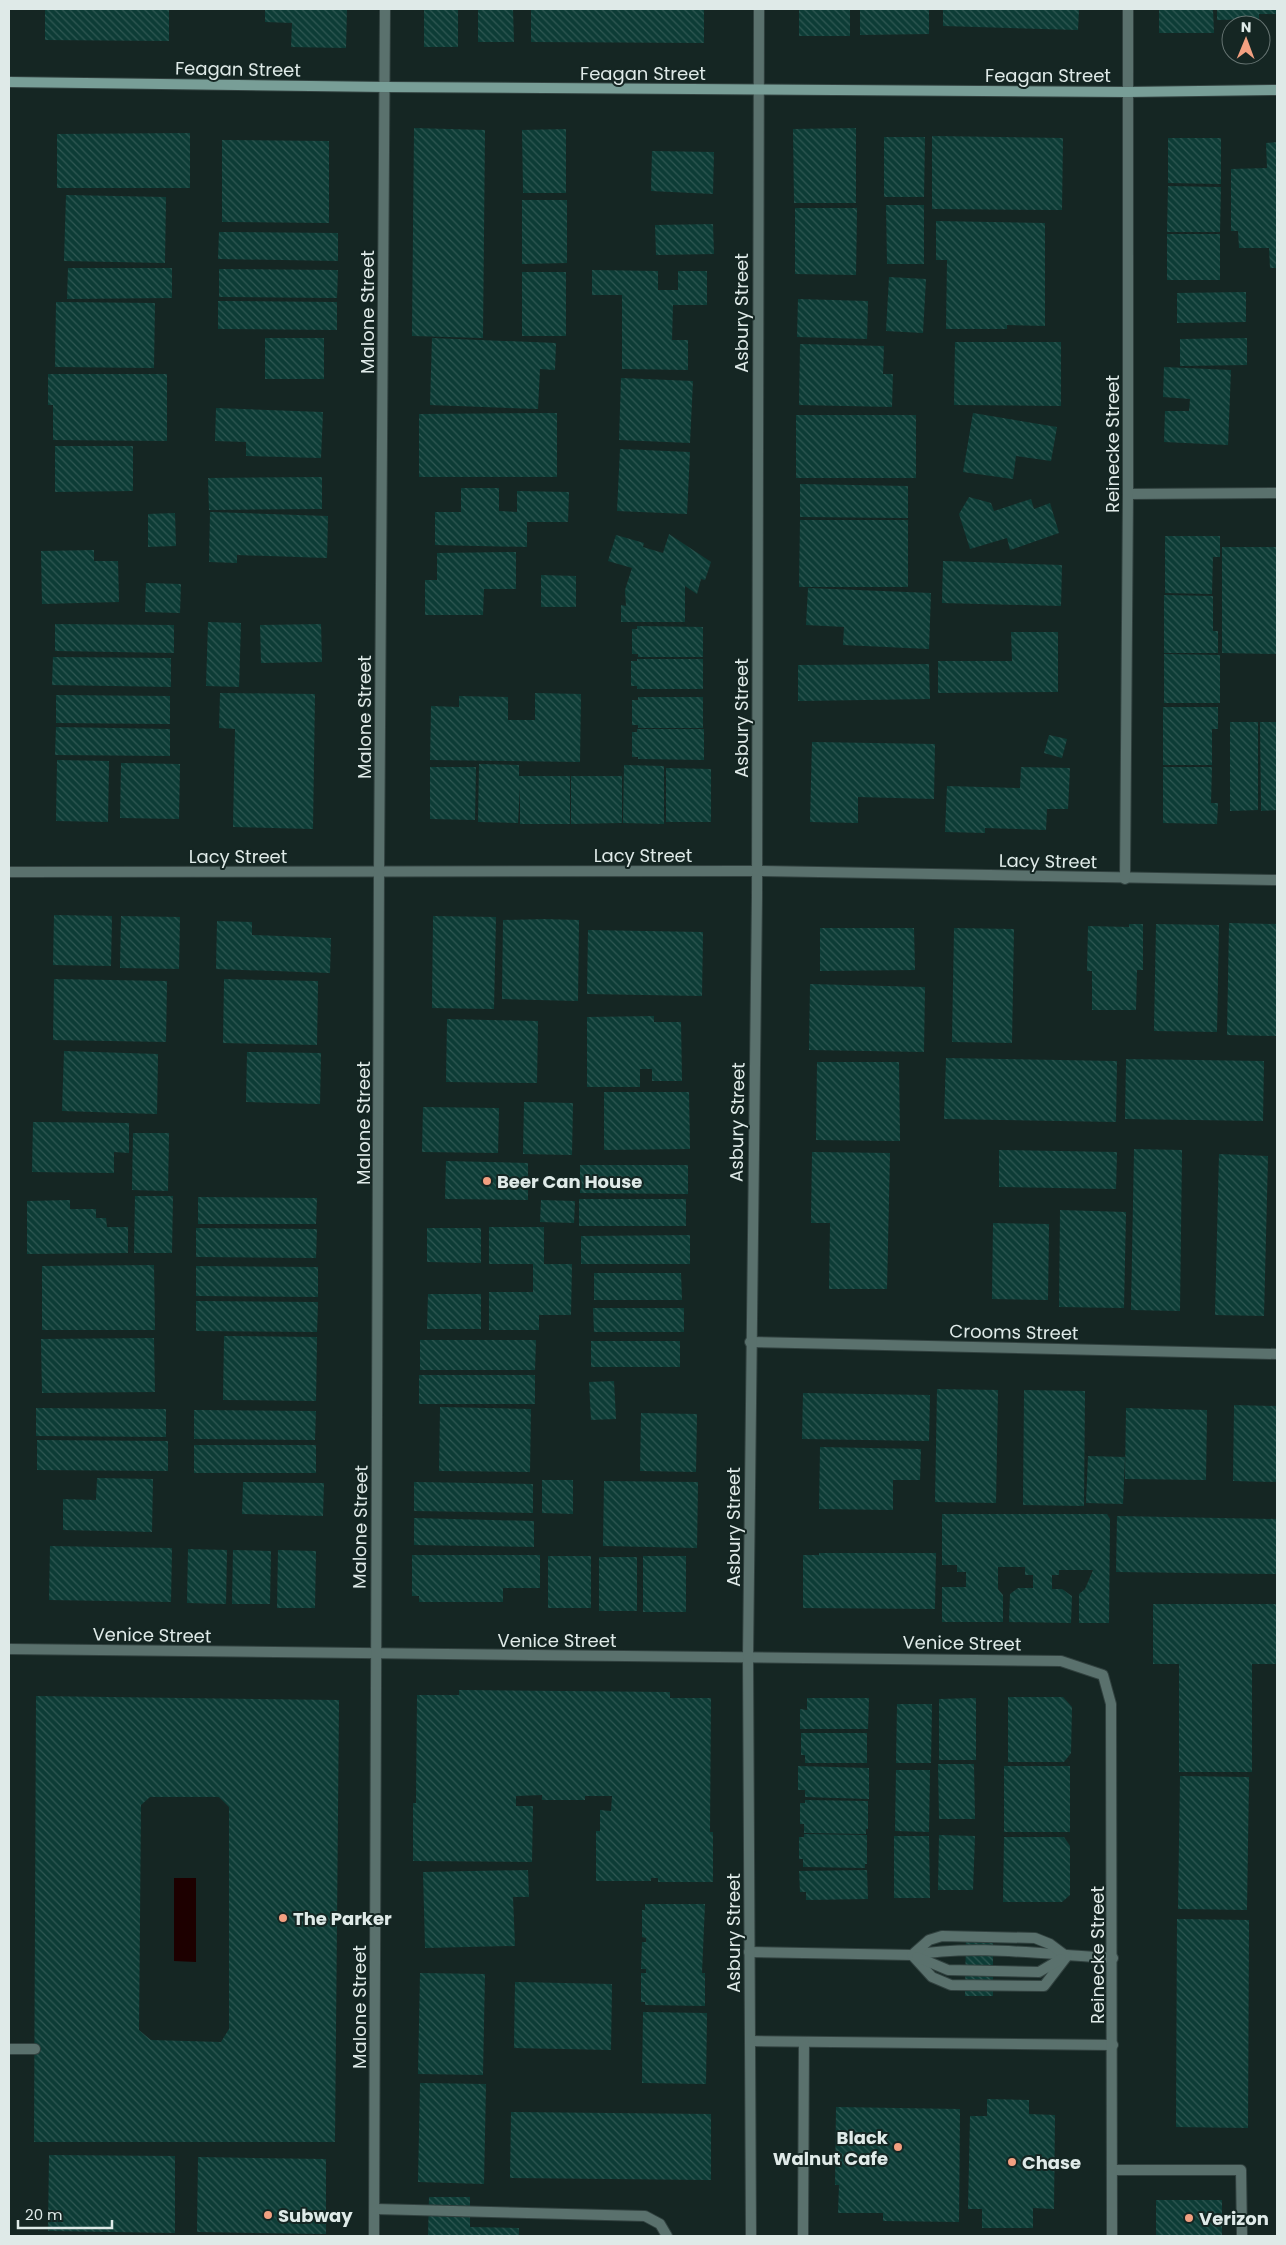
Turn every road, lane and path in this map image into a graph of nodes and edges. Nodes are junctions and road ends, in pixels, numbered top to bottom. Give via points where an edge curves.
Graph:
1 (385, 9) edge
2 (758, 9) edge
3 (1128, 9) edge
4 (9, 82) edge
5 (385, 87) junction
6 (758, 90) junction
7 (1277, 90) edge
8 (1127, 92) junction
9 (1277, 493) edge
10 (1128, 494) junction
11 (757, 871) junction
12 (9, 872) edge
13 (379, 872) junction
14 (1125, 879) junction
15 (1277, 880) edge
16 (750, 1342) junction
17 (1277, 1354) edge
18 (9, 1649) edge
19 (375, 1654) junction
20 (748, 1657) junction
21 (1103, 1675) joint
22 (749, 1952) junction
23 (912, 1955) junction
24 (1067, 1956) junction
25 (1113, 1958) junction
26 (750, 2041) junction
27 (804, 2042) junction
28 (1114, 2044) junction
29 (9, 2049) edge
30 (35, 2049) dead end
31 (1113, 2170) junction
32 (375, 2209) junction
33 (374, 2236) edge
34 (667, 2236) edge
35 (751, 2236) edge
36 (802, 2236) edge
37 (1112, 2236) edge
38 (1242, 2236) edge

1 - 5 street, Malone Street
2 - 6 street, Asbury Street
3 - 8 street, Reinecke Street
4 - 5 street, Feagan Street
5 - 6 street, Feagan Street
5 - 13 street, Malone Street
6 - 8 street, Feagan Street
6 - 11 street, Asbury Street
7 - 8 street, Feagan Street
8 - 10 street, Reinecke Street
9 - 10 street
10 - 14 street, Reinecke Street
11 - 13 street, Lacy Street
11 - 14 street, Lacy Street
11 - 16 street, Asbury Street
12 - 13 street, Lacy Street
13 - 19 street, Malone Street
14 - 15 street, Lacy Street
16 - 17 street, Crooms Street
16 - 20 street, Asbury Street
18 - 19 street, Venice Street
19 - 20 street, Venice Street
19 - 32 street, Malone Street
20 - 21 street, Venice Street via 1060,1661
20 - 22 street, Asbury Street
21 - 25 street, Reinecke Street via 1111,1704
22 - 23 street
22 - 26 street, Asbury Street
23 - 24 street via 937,1951
23 - 24 street via 948,1970 1039,1972
23 - 24 street via 929,1940 942,1936 1035,1938
23 - 24 street via 932,1977 951,1985 1044,1986
24 - 25 street
25 - 28 street, Reinecke Street
26 - 27 street
26 - 35 street, Asbury Street
27 - 28 street
27 - 36 street
28 - 31 street, Reinecke Street
29 - 30 street
31 - 37 street, Reinecke Street
31 - 38 street via 1241,2170
32 - 33 street, Malone Street
32 - 34 street via 645,2216 660,2224

